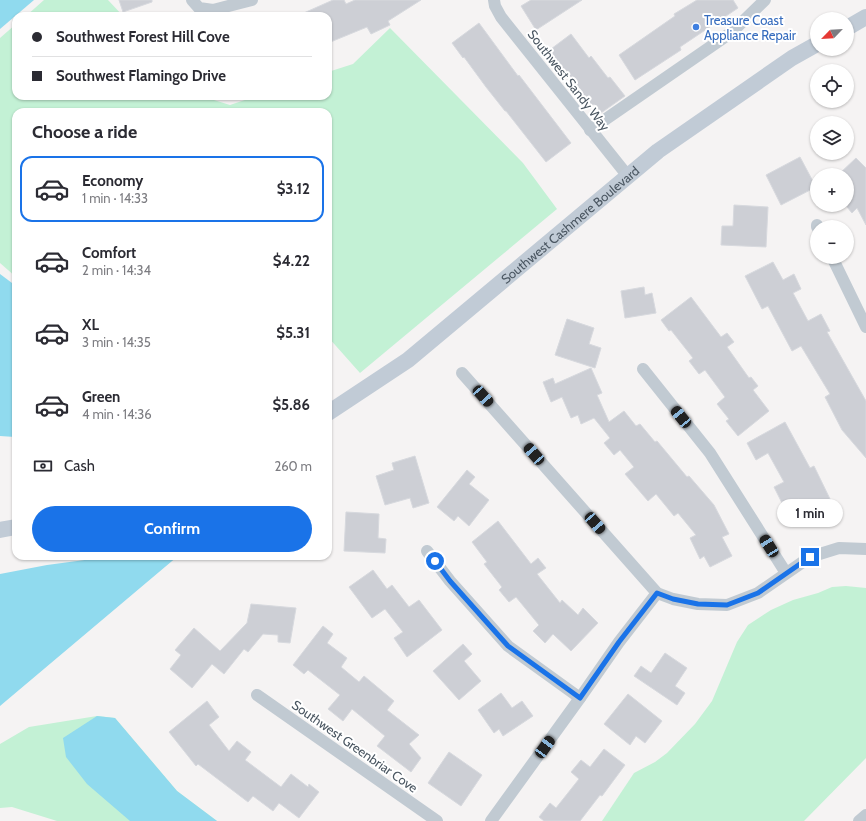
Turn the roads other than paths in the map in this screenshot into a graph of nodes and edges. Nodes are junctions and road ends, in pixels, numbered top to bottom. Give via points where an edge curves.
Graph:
1 (192, 0) edge
2 (252, 0) edge
3 (494, 0) edge
4 (765, 0) edge
5 (866, 17) edge
6 (854, 24) edge
7 (810, 48) edge
8 (590, 130) junction
9 (627, 175) junction
10 (835, 264) edge
11 (866, 327) edge
12 (643, 369) dead end
13 (462, 373) dead end
14 (332, 410) edge
15 (12, 528) edge
16 (0, 530) edge
17 (866, 549) edge
18 (427, 551) dead end
19 (786, 573) junction
20 (657, 593) junction
21 (256, 695) dead end
22 (580, 698) junction
23 (866, 815) edge
24 (437, 821) edge
25 (491, 821) edge
26 (859, 821) edge

1 - 2 street via 199,8 213,10
3 - 8 street, Southwest Sandy Way via 501,17
4 - 8 street via 732,32
5 - 6 street
7 - 9 street, Southwest Cashmere Boulevard via 658,151
8 - 9 street, Southwest Sandy Way
9 - 14 street, Southwest Cashmere Boulevard via 408,360
10 - 11 street
12 - 19 street via 710,453
13 - 20 street
15 - 16 street
17 - 19 street via 839,548 810,557
18 - 22 street via 508,646
19 - 20 street via 758,593 727,605 698,604
20 - 22 street
21 - 24 street, Southwest Greenbriar Cove
22 - 25 street
23 - 26 street

